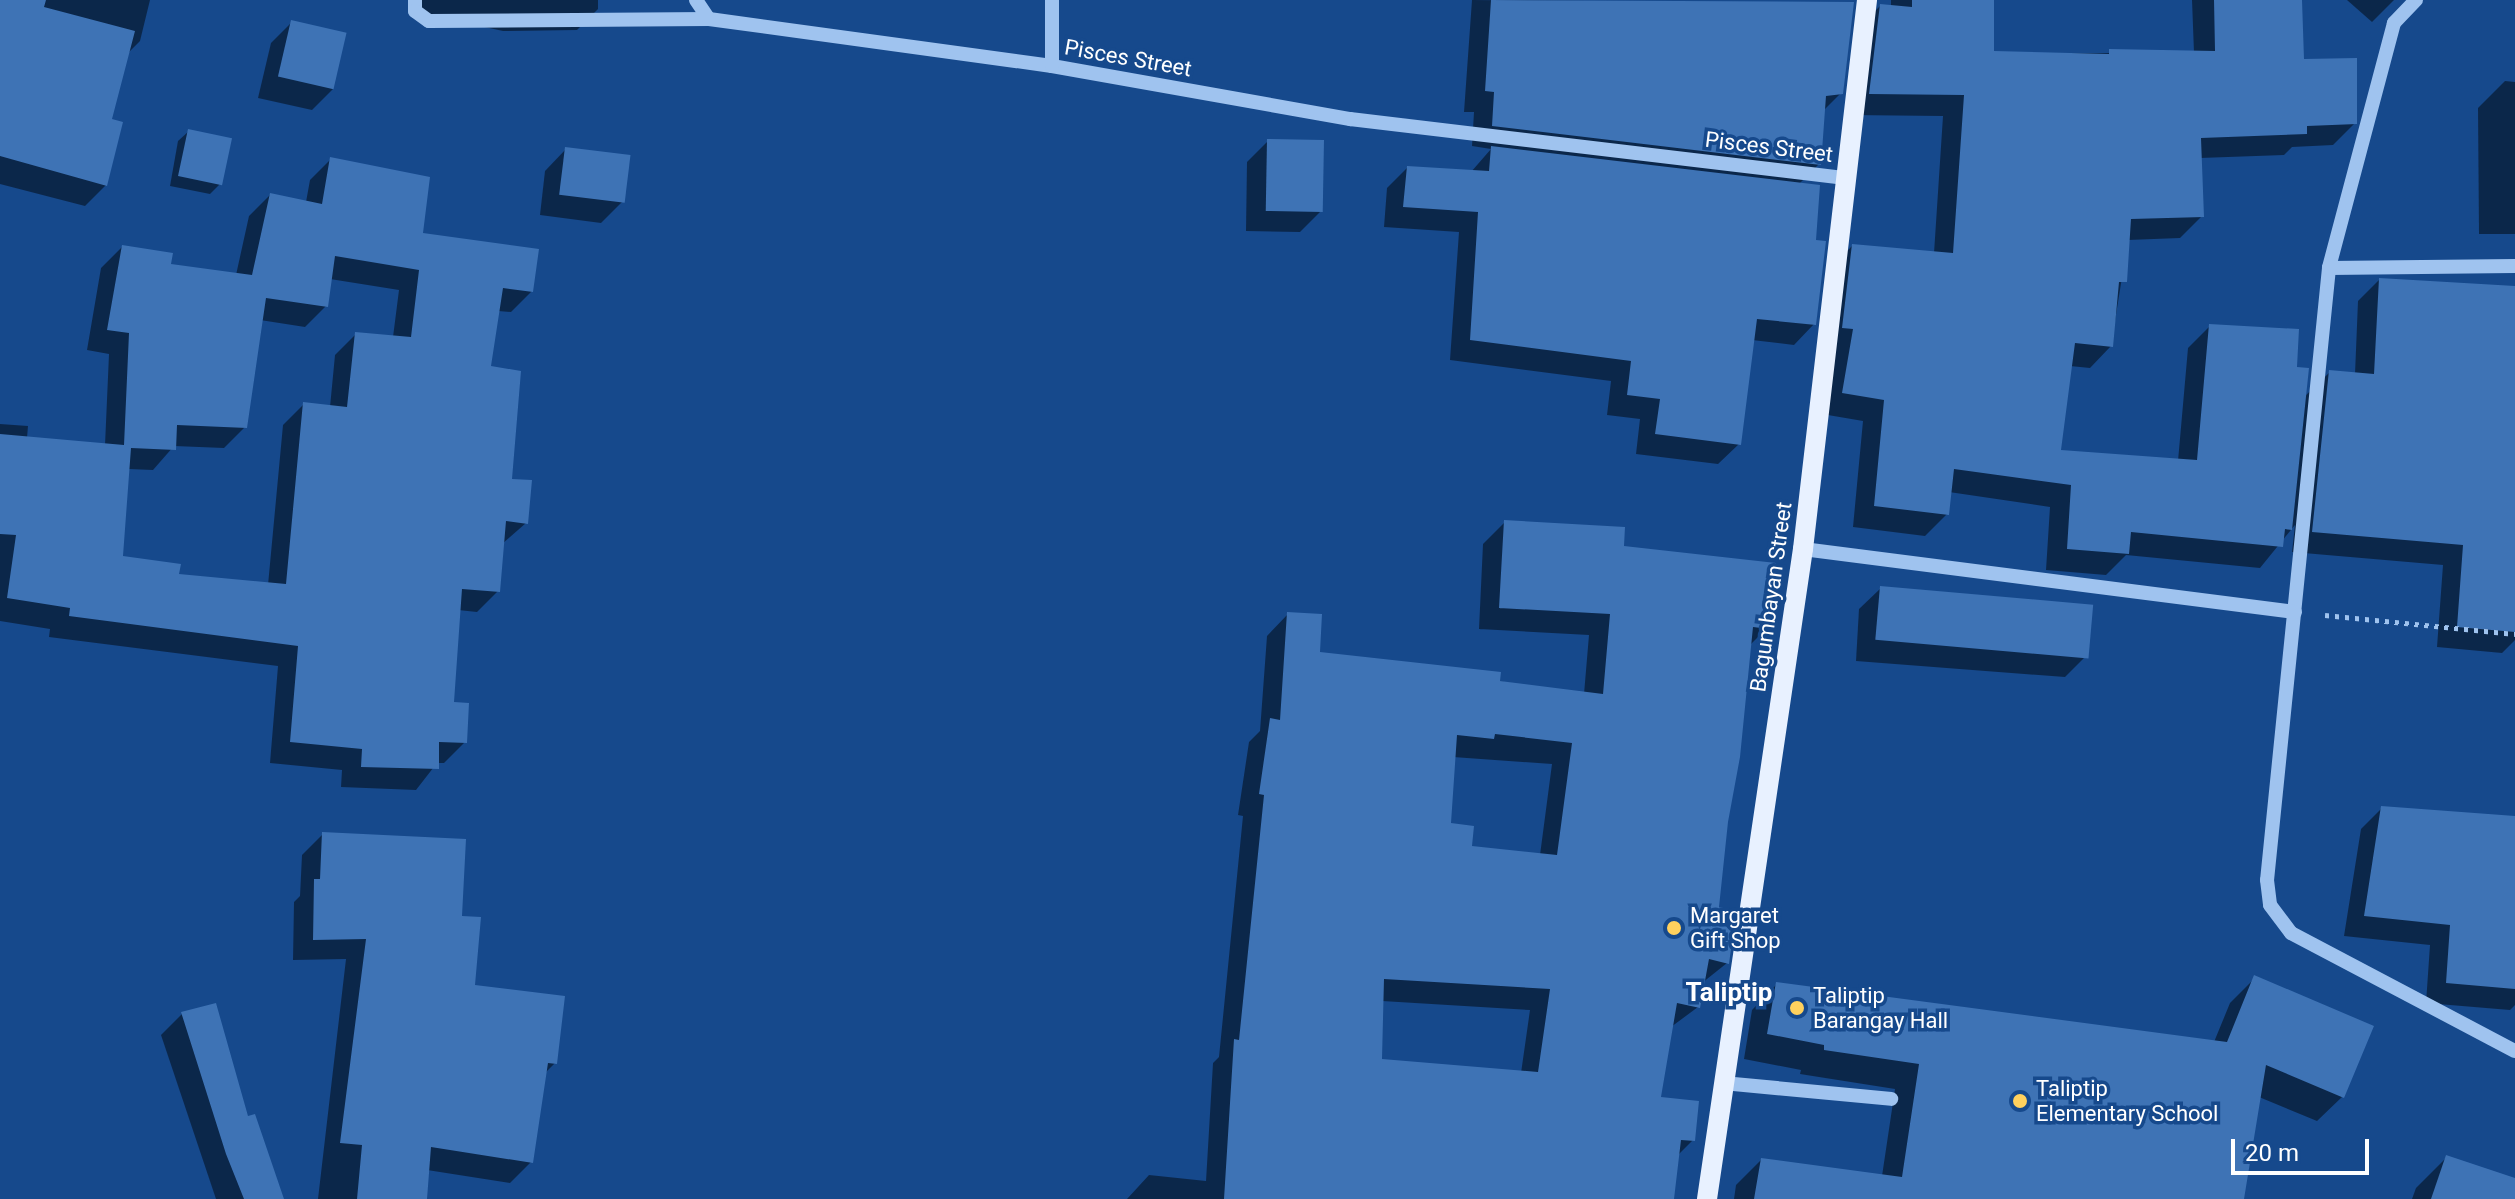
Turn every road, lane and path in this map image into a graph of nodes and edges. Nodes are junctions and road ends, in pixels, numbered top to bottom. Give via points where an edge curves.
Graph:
1 (415, 0) edge
2 (696, 0) edge
3 (1052, 0) edge
4 (1867, 0) edge
5 (2416, 0) edge
6 (709, 19) junction
7 (1052, 66) junction
8 (1846, 178) junction
9 (2515, 266) edge
10 (2329, 268) junction
11 (1803, 549) junction
12 (2295, 612) junction
13 (2515, 634) edge
14 (2515, 1051) edge
15 (1723, 1083) junction
16 (1891, 1099) dead end
17 (1707, 1199) edge

1 - 6 street, Pisces Street via 415,11 429,21
2 - 6 street
3 - 7 street
4 - 8 main road, Bagumbayan Street
5 - 10 street via 2394,23
6 - 7 street, Pisces Street
7 - 8 street, Pisces Street via 1350,119
8 - 11 main road, Bagumbayan Street
9 - 10 street
10 - 12 street
11 - 12 street
11 - 15 main road, Bagumbayan Street
12 - 13 path
12 - 14 street via 2267,880 2270,905 2291,933
15 - 16 street
15 - 17 main road, Bagumbayan Street

